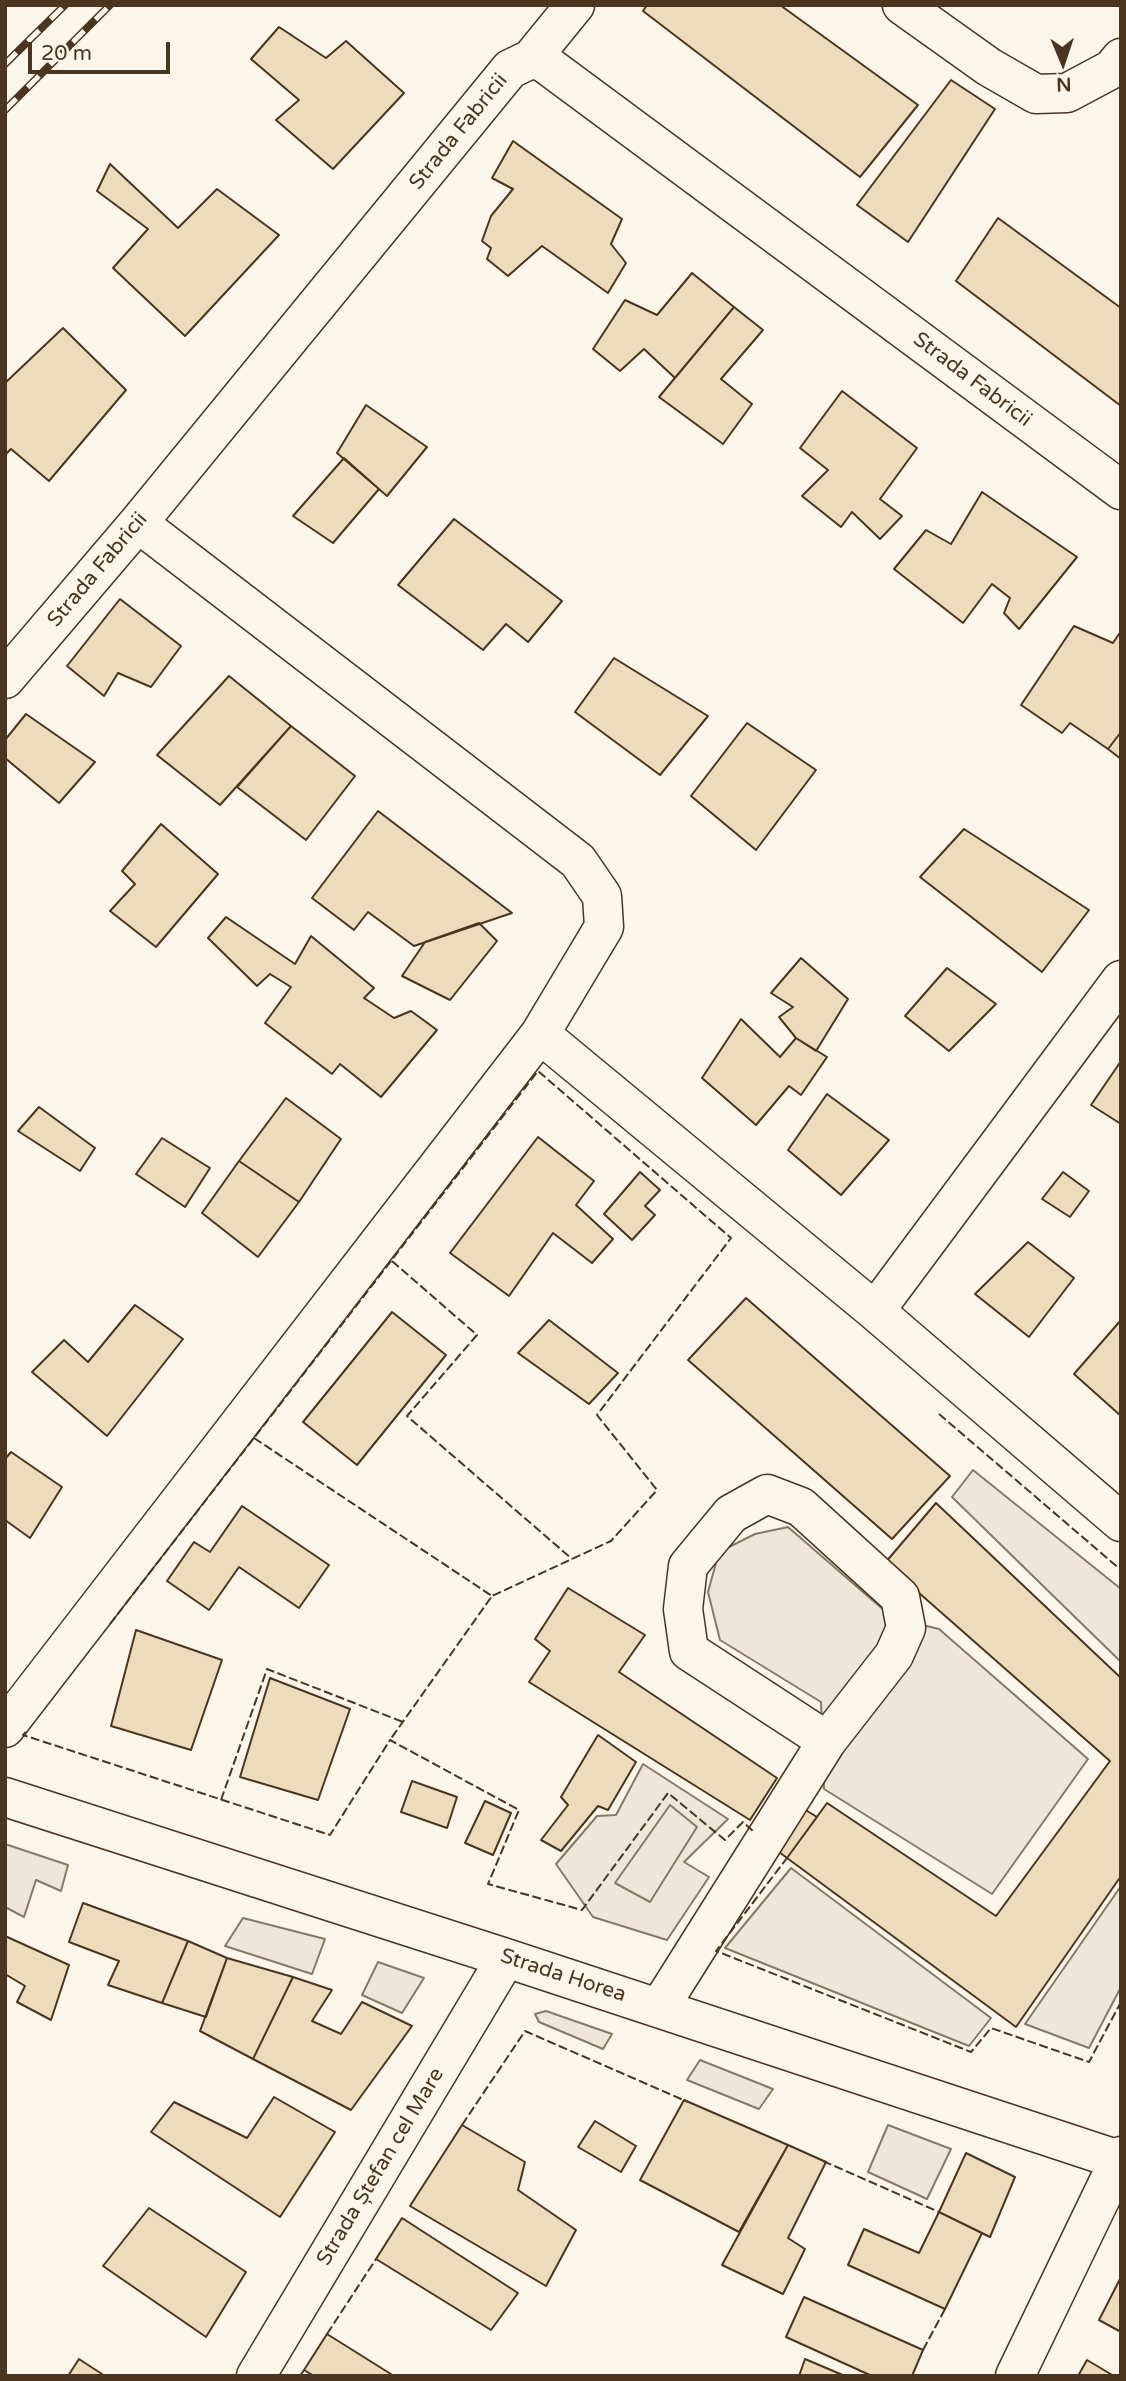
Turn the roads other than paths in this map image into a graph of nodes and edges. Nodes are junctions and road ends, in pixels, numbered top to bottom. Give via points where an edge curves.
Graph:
1 (575, 5) edge
2 (902, 5) edge
3 (1121, 58) edge
4 (531, 59) junction
5 (1121, 490) edge
6 (138, 523) junction
7 (5, 679) edge
8 (1121, 980) edge
9 (540, 1034) junction
10 (875, 1311) junction
11 (1121, 1522) edge
12 (5, 1728) edge
13 (827, 1741) junction
14 (5, 1797) edge
15 (506, 1958) junction
16 (659, 2008) junction
17 (1120, 2158) edge
18 (256, 2376) edge
19 (1015, 2376) edge

1 - 4 street
2 - 3 street via 989,68 1036,94 1067,93 1112,69
4 - 5 street, Strada Fabricii via 544,62
4 - 6 street, Strada Fabricii via 510,69
6 - 7 street, Strada Fabricii
6 - 9 street via 578,861 602,895 604,927
8 - 10 street
9 - 10 street
9 - 12 street
10 - 11 street
13 - 13 street via 689,1651 683,1609 688,1566 731,1514 767,1494 802,1507 900,1597 906,1628 894,1655
13 - 16 street
14 - 15 street, Strada Horea
15 - 16 street, Strada Horea
15 - 18 street, Strada Ștefan cel Mare
16 - 17 street, Strada Horea
17 - 19 street

